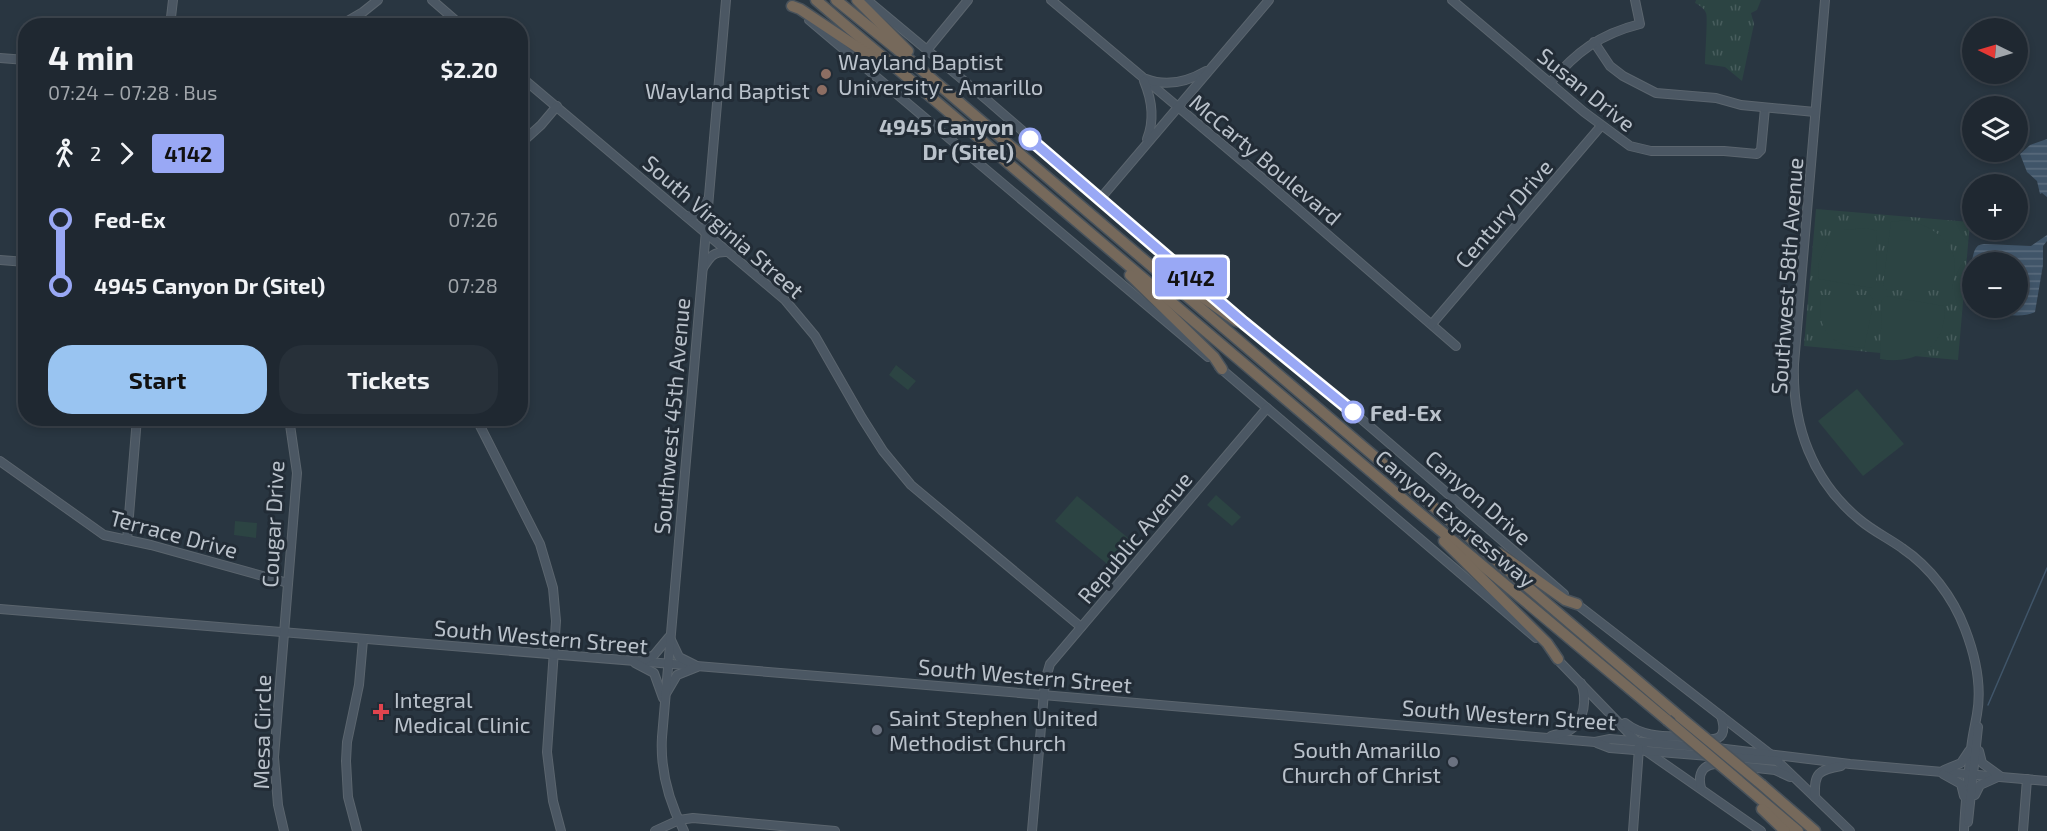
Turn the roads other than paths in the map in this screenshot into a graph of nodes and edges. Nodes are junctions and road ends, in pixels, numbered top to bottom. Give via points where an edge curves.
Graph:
1 (172, 0) edge
2 (378, 0) edge
3 (432, 0) edge
4 (816, 0) edge
5 (836, 0) edge
6 (857, 0) edge
7 (867, 0) edge
8 (968, 0) edge
9 (1051, 0) edge
10 (1269, 0) edge
11 (1452, 0) edge
12 (1635, 0) edge
13 (1825, 0) edge
14 (727, 1) edge
15 (788, 3) edge
16 (171, 18) edge
17 (353, 18) edge
18 (453, 18) edge
19 (1594, 42) junction
20 (927, 50) junction
21 (0, 58) edge
22 (18, 59) edge
23 (1211, 68) junction
24 (902, 75) junction
25 (1142, 77) junction
26 (528, 82) edge
27 (1550, 83) junction
28 (557, 106) junction
29 (963, 106) junction
30 (1177, 107) junction
31 (1765, 108) junction
32 (1815, 112) junction
33 (1601, 126) junction
34 (528, 137) edge
35 (1143, 148) junction
36 (708, 197) junction
37 (1100, 199) junction
38 (686, 216) junction
39 (1075, 220) junction
40 (705, 233) junction
41 (729, 252) junction
42 (1139, 255) junction
43 (0, 260) edge
44 (18, 261) edge
45 (701, 272) junction
46 (1244, 323) junction
47 (1432, 324) junction
48 (1456, 346) dead end
49 (1221, 369) junction
50 (1267, 408) junction
51 (136, 426) edge
52 (290, 426) edge
53 (480, 426) edge
54 (0, 461) edge
55 (1416, 510) junction
56 (1463, 531) junction
57 (127, 540) junction
58 (288, 583) junction
59 (1577, 604) junction
60 (0, 609) edge
61 (1081, 627) junction
62 (284, 633) junction
63 (670, 636) junction
64 (363, 640) junction
65 (554, 655) junction
66 (1558, 659) junction
67 (635, 662) junction
68 (667, 664) junction
69 (699, 666) junction
70 (1581, 682) junction
71 (1044, 695) junction
72 (664, 699) junction
73 (1608, 709) junction
74 (1977, 713) junction
75 (1721, 716) junction
76 (1978, 731) junction
77 (1544, 737) junction
78 (1636, 741) junction
79 (1595, 742) junction
80 (1971, 748) junction
81 (1643, 750) junction
82 (1770, 754) junction
83 (1805, 759) junction
84 (1778, 761) junction
85 (1850, 764) junction
86 (1939, 772) junction
87 (1971, 774) junction
88 (2000, 777) junction
89 (2027, 779) junction
90 (1736, 781) junction
91 (2047, 781) edge
92 (1701, 788) junction
93 (1815, 798) junction
94 (1789, 808) junction
95 (1968, 811) junction
96 (679, 820) junction
97 (2023, 829) edge
98 (284, 831) edge
99 (357, 831) edge
100 (561, 831) edge
101 (655, 831) edge
102 (684, 831) edge
103 (835, 831) edge
104 (1032, 831) edge
105 (1633, 831) edge
106 (1761, 831) edge
107 (1785, 831) edge
108 (1798, 831) edge
109 (1815, 831) edge
110 (1823, 831) edge
111 (1850, 831) edge
112 (1965, 831) edge

1 - 16 main road
2 - 17 main road
3 - 18 main road
4 - 24 highway, Canyon Expressway
5 - 29 highway, Canyon Expressway
6 - 29 highway
7 - 20 main road, Canyon Drive
8 - 20 main road
9 - 25 main road, McCarty Boulevard
10 - 23 main road
11 - 27 main road, Susan Drive
12 - 19 main road via 1640,24
13 - 32 main road, Southwest 58th Avenue
14 - 36 main road, Southwest 45th Avenue
15 - 24 highway
15 - 49 main road
19 - 27 main road via 1571,59
19 - 31 main road via 1610,66 1651,92 1716,98
20 - 37 main road, Canyon Drive
21 - 22 main road
23 - 25 main road via 1179,82
23 - 30 main road
24 - 39 highway, Canyon Expressway
25 - 30 main road, McCarty Boulevard
25 - 35 main road via 1151,100 1152,117
26 - 28 main road, South Virginia Street
27 - 33 main road, Susan Drive
28 - 34 main road
28 - 38 main road, South Virginia Street
29 - 42 highway, Canyon Expressway
30 - 35 main road
30 - 47 main road, McCarty Boulevard
31 - 32 main road
31 - 33 main road, Susan Drive via 1761,150 1757,154 1651,152 1630,146
32 - 74 main road, Southwest 58th Avenue via 1794,364 1799,425 1815,467 1839,501 1866,525 1904,549 1937,580 1950,599 1966,630 1974,659
33 - 47 main road, Century Drive
35 - 37 main road
36 - 38 main road via 698,214
36 - 40 main road, Southwest 45th Avenue
37 - 46 main road, Canyon Drive
38 - 40 main road, South Virginia Street
39 - 49 highway
39 - 55 highway, Canyon Expressway
40 - 41 main road, South Virginia Street
40 - 45 main road, Southwest 45th Avenue
41 - 45 main road via 714,253
41 - 61 main road, South Virginia Street via 801,318 883,451 911,484
42 - 46 highway
42 - 56 highway, Canyon Expressway
43 - 44 main road
45 - 63 main road, Southwest 45th Avenue
46 - 59 main road, Canyon Drive
47 - 48 main road, McCarty Boulevard
49 - 50 main road
50 - 61 main road, Republic Avenue
50 - 66 main road
51 - 57 main road
52 - 58 main road, Cougar Drive via 297,473
53 - 65 main road via 545,558 555,609
54 - 57 main road, Terrace Drive via 97,532
55 - 66 highway via 1420,519 1547,643
55 - 90 highway, Canyon Expressway, bridge
56 - 59 highway via 1478,537 1565,600
56 - 94 highway, Canyon Expressway, bridge
57 - 58 main road, Terrace Drive
58 - 62 main road, Cougar Drive
59 - 75 main road, Canyon Drive
60 - 62 main road, South Western Street
61 - 71 main road, Republic Avenue via 1050,664
62 - 64 main road, South Western Street
62 - 98 main road, Mesa Circle via 274,757
63 - 67 main road via 654,655
63 - 68 main road, Southwest 45th Avenue
63 - 69 main road via 680,657
64 - 65 main road, South Western Street
64 - 99 main road via 346,761 348,797
65 - 67 main road, South Western Street
65 - 100 main road via 547,752
66 - 70 main road
67 - 68 main road, South Western Street
67 - 72 main road via 654,673
68 - 69 main road, South Western Street
68 - 72 main road, Southwest 45th Avenue
69 - 71 main road, South Western Street
69 - 72 main road via 677,675
70 - 73 main road
70 - 77 main road via 1584,700 1579,719 1572,729
71 - 77 main road, South Western Street
71 - 104 main road, Republic Avenue
72 - 96 main road, Southwest 45th Avenue via 662,766
73 - 75 main road via 1633,729 1653,736 1714,740 1724,734
73 - 78 main road
74 - 76 main road
74 - 80 main road, Southwest 58th Avenue
75 - 82 main road, Canyon Drive
76 - 87 main road
76 - 88 main road via 1982,763
77 - 79 main road, South Western Street
78 - 79 main road, South Western Street
78 - 81 main road
78 - 82 main road, South Western Street
79 - 81 main road via 1610,748
80 - 86 main road via 1961,763
80 - 87 main road, Southwest 58th Avenue
81 - 84 main road
81 - 92 main road
81 - 105 main road
82 - 83 main road, South Western Street
82 - 84 main road, Canyon Drive
83 - 84 main road
83 - 85 main road, South Western Street
84 - 93 main road, Canyon Drive
85 - 86 main road, South Western Street
85 - 93 main road via 1820,772 1814,785
86 - 87 main road, South Western Street
86 - 95 main road via 1961,784
87 - 88 main road, South Western Street
87 - 95 main road
88 - 89 main road, South Western Street
88 - 95 main road via 1978,786
89 - 91 main road, South Western Street
89 - 97 main road
90 - 107 highway
90 - 108 highway
92 - 93 main road via 1701,771 1714,764 1779,772
92 - 106 main road
93 - 111 main road, Canyon Drive
94 - 109 highway, Canyon Expressway
94 - 110 highway
95 - 112 main road
96 - 101 main road
96 - 102 main road, Southwest 45th Avenue
96 - 103 main road

